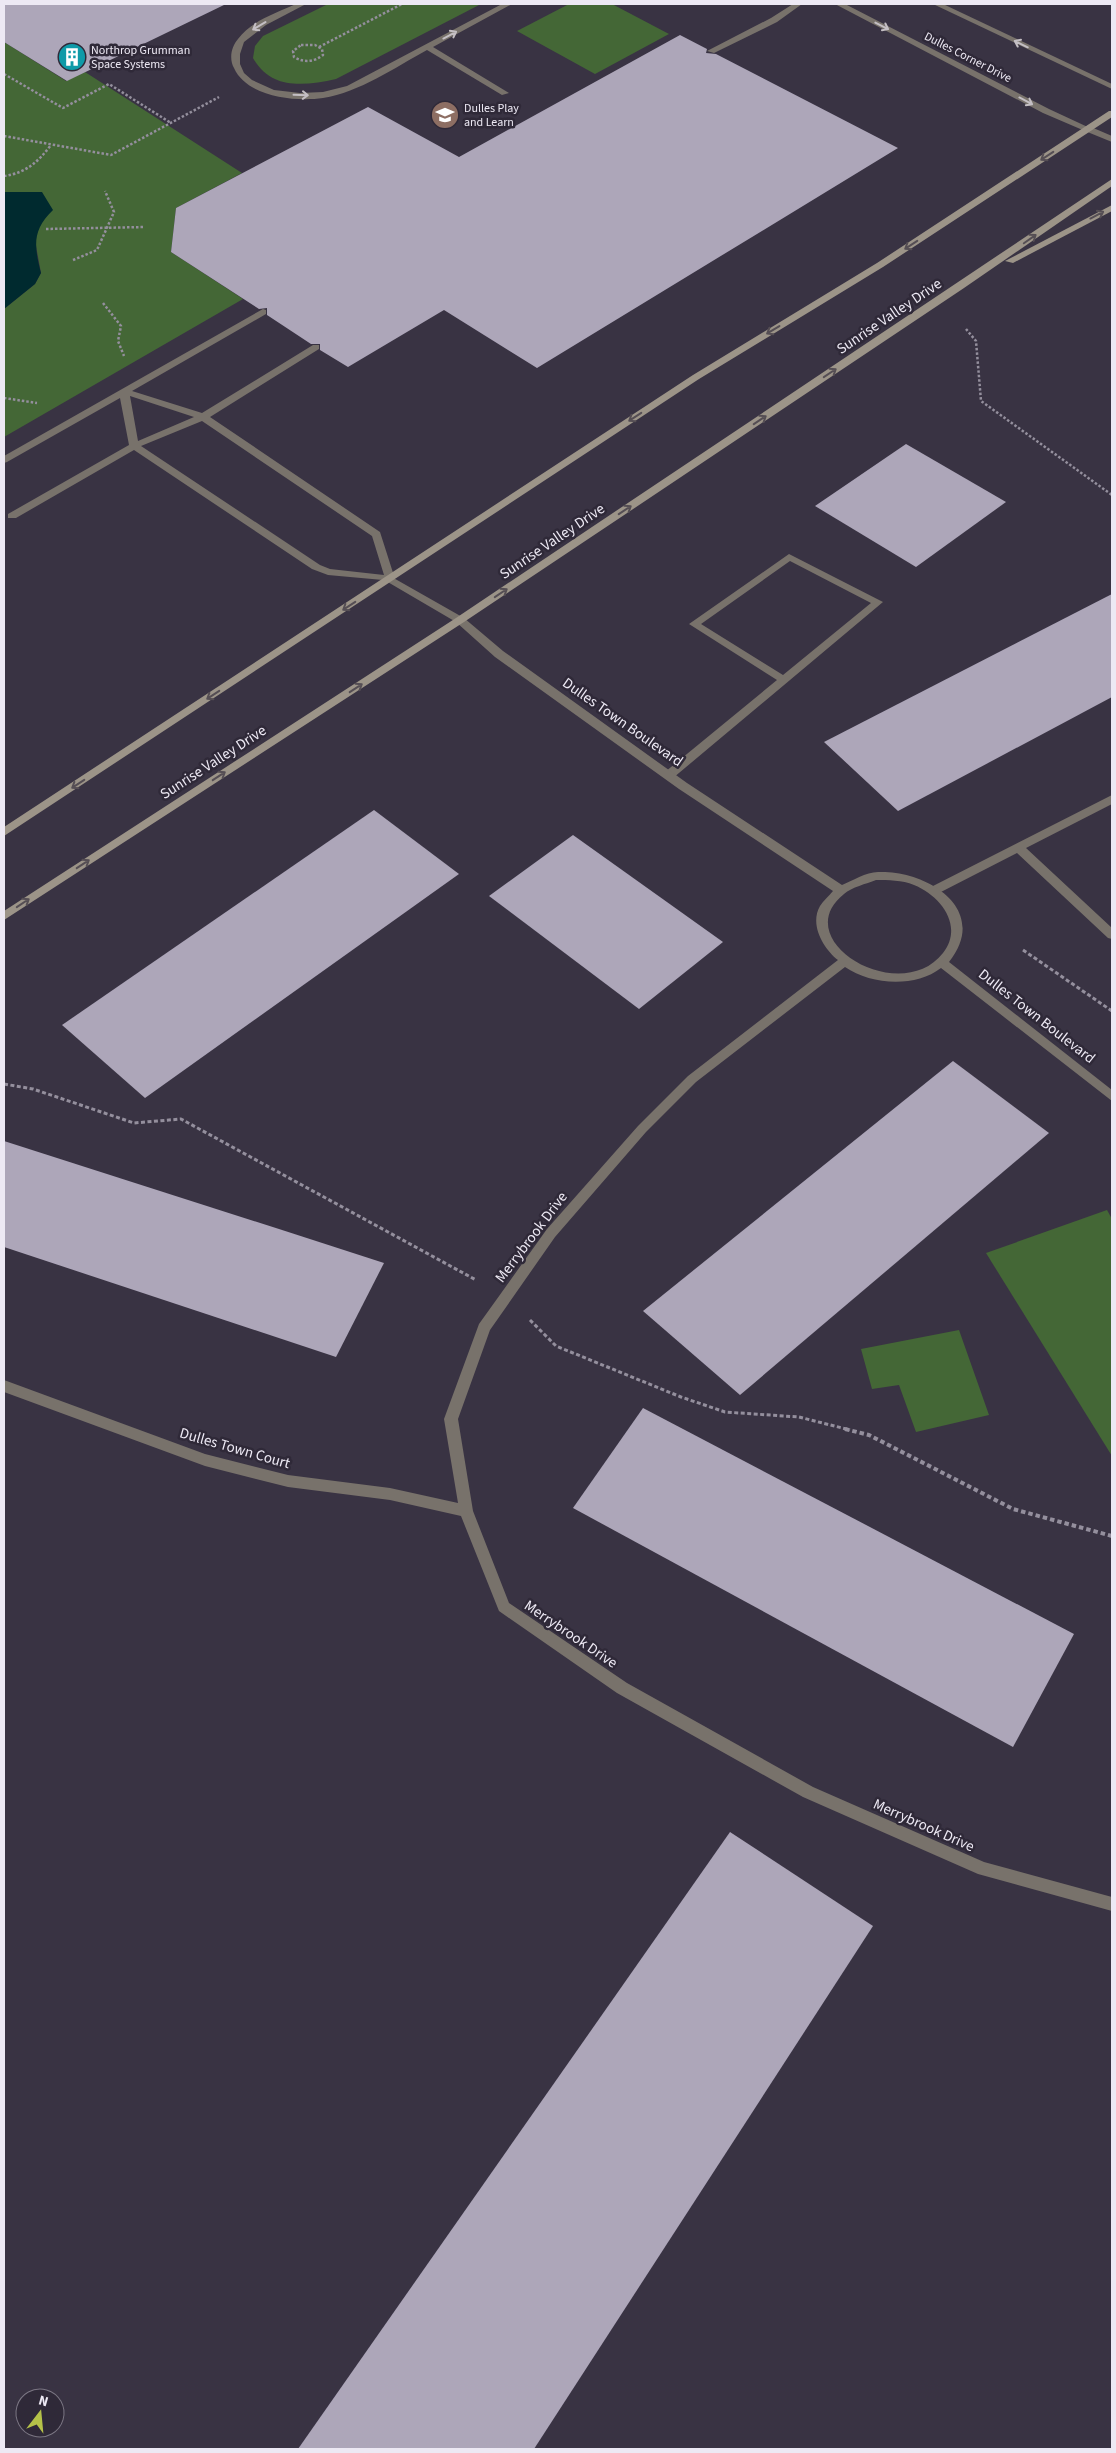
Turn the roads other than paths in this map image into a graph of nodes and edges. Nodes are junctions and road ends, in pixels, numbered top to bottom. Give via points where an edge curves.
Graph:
1 (302, 4) edge
2 (508, 4) edge
3 (798, 4) edge
4 (838, 4) edge
5 (937, 4) edge
6 (427, 47) junction
7 (711, 51) dead end
8 (1112, 87) edge
9 (505, 93) dead end
10 (1112, 113) edge
11 (1088, 129) junction
12 (1112, 139) edge
13 (1112, 182) edge
14 (1112, 208) edge
15 (961, 286) junction
16 (263, 312) dead end
17 (316, 347) dead end
18 (124, 391) junction
19 (203, 417) junction
20 (134, 446) junction
21 (4, 460) edge
22 (12, 516) dead end
23 (390, 579) junction
24 (460, 620) junction
25 (784, 680) junction
26 (669, 776) junction
27 (1112, 799) edge
28 (4, 832) edge
29 (1018, 848) junction
30 (839, 890) junction
31 (935, 890) junction
32 (4, 916) edge
33 (1112, 935) edge
34 (844, 962) junction
35 (942, 963) junction
36 (1112, 1096) edge
37 (4, 1386) edge
38 (466, 1511) junction
39 (1112, 1904) edge

1 -> 6 street via 255,28 240,40 236,53 240,75 277,93 324,94 350,88
6 -> 2 street
3 - 7 street via 774,20
4 -> 11 street, Dulles Corner Drive via 1046,111
8 -> 5 street
6 - 9 street
10 - 11 main road
11 - 12 street, Dulles Corner Drive
11 -> 23 main road via 880,265 696,377
15 -> 13 main road, Sunrise Valley Drive
15 -> 14 main road
24 -> 15 main road, Sunrise Valley Drive
16 - 18 street
17 - 19 street
18 - 19 street
18 - 20 street
18 - 21 street
19 - 20 street
19 - 23 street via 376,534
20 - 22 street
20 - 23 street via 316,567 328,572
23 - 24 street, Dulles Town Boulevard
23 -> 28 main road
24 - 26 street, Dulles Town Boulevard via 499,654
32 -> 24 main road, Sunrise Valley Drive
25 - 25 street via 878,602 789,557 694,624
25 - 26 street
26 - 30 street, Dulles Town Boulevard
27 - 29 street
29 - 31 street
29 - 33 street
30 - 31 street via 856,880 896,876
30 - 34 street via 828,902 822,917 823,933 830,948
31 - 35 street via 949,903 957,919 958,935 954,950
34 - 35 street via 883,977 905,977
34 - 38 street, Merrybrook Drive via 692,1078 606,1168 551,1233 484,1328 452,1419
35 - 36 street, Dulles Town Boulevard
37 - 38 street, Dulles Town Court via 205,1460 288,1481 390,1494
38 - 39 street, Merrybrook Drive via 504,1607 622,1688 808,1792 983,1869

